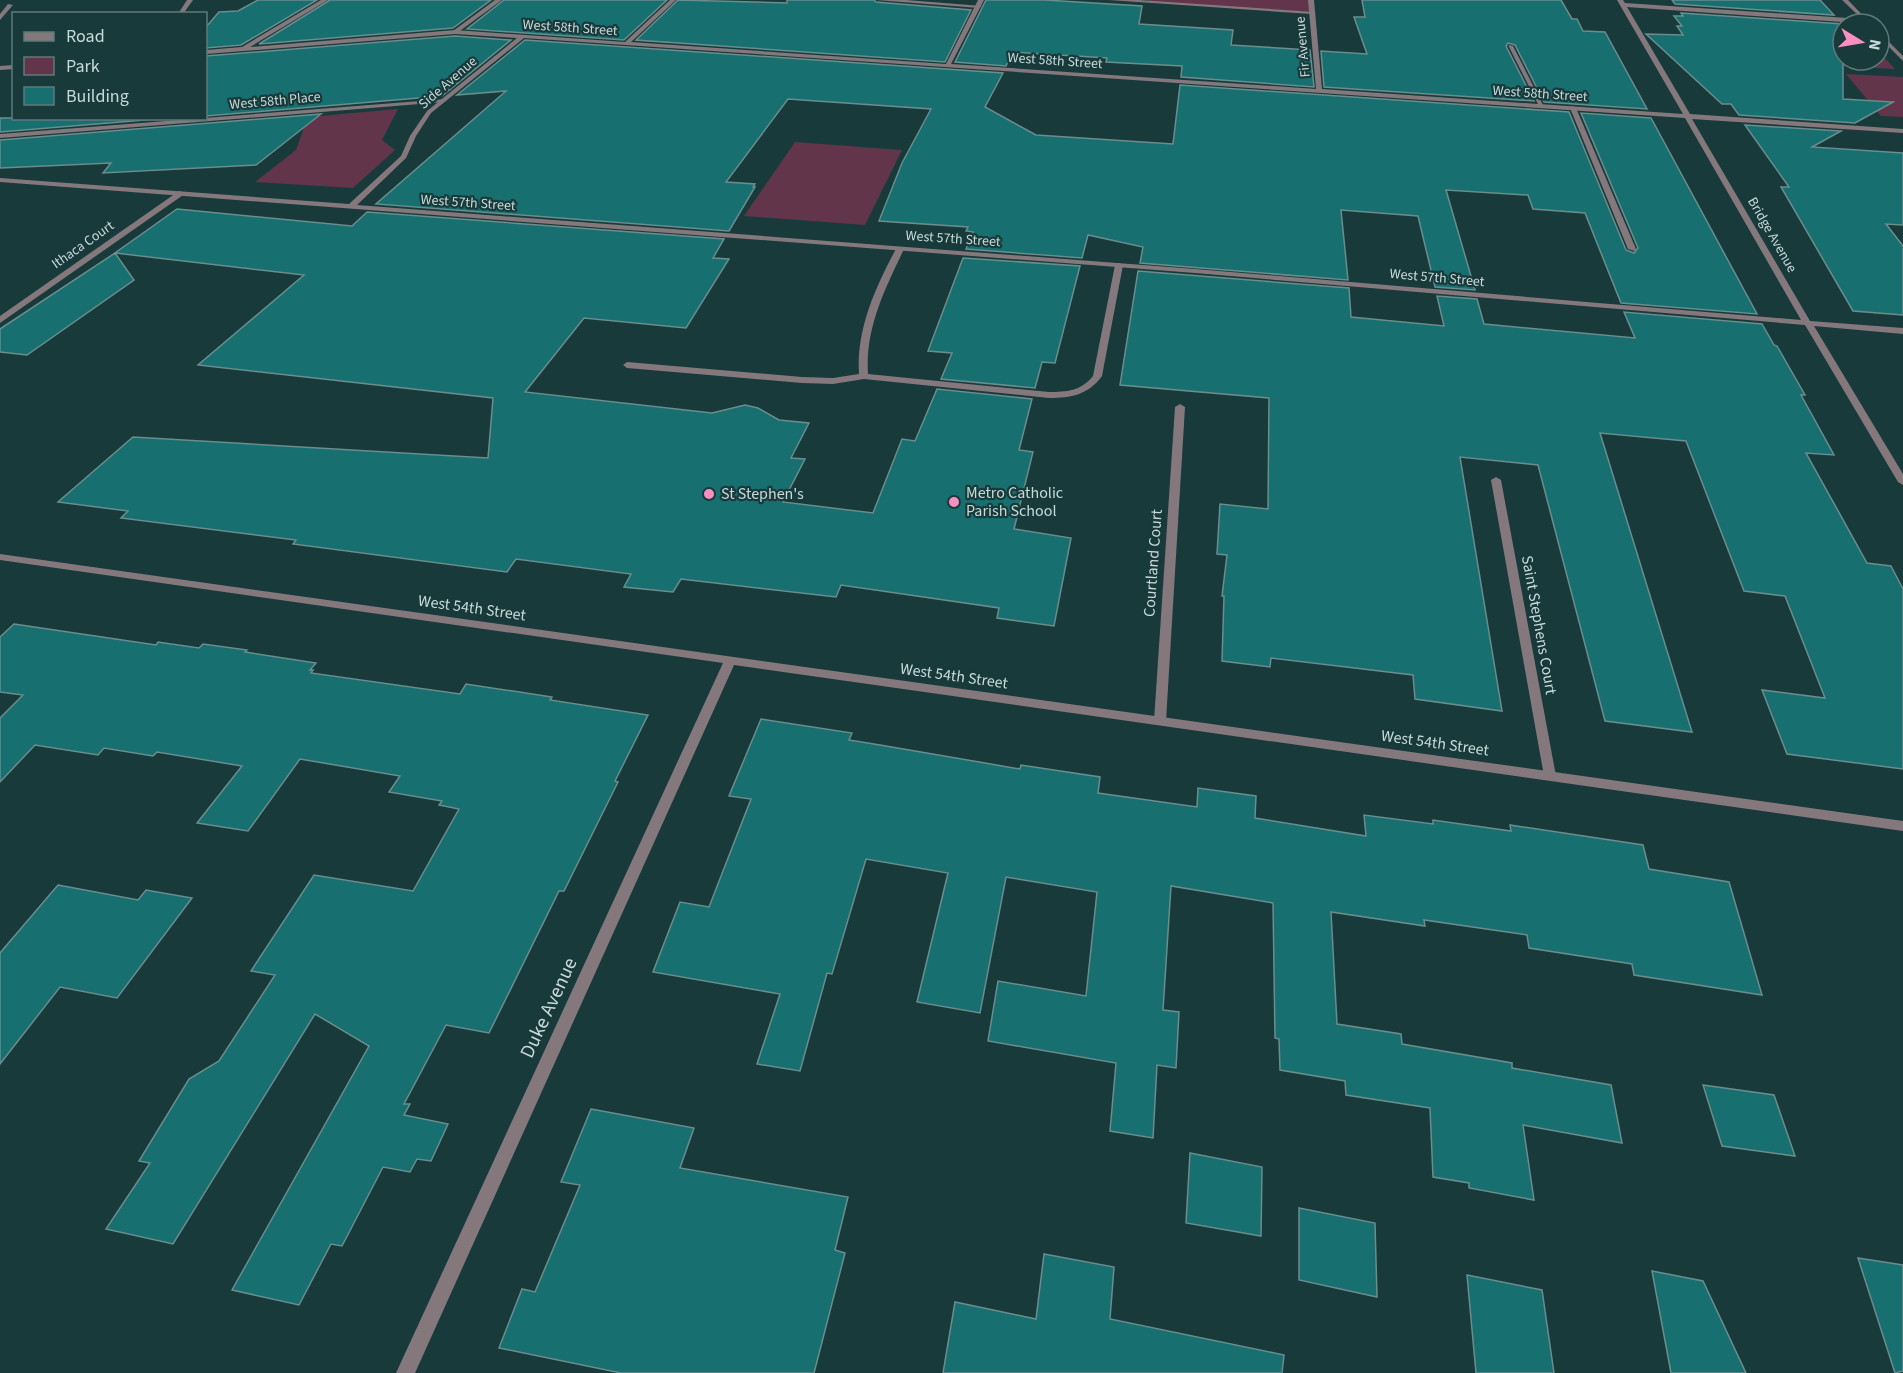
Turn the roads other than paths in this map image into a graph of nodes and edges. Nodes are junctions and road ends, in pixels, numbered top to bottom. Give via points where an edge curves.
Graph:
1 (325, 0) edge
2 (499, 0) edge
3 (673, 0) edge
4 (879, 0) edge
5 (1112, 0) edge
6 (1311, 0) edge
7 (1845, 0) edge
8 (1148, 1) edge
9 (980, 3) edge
10 (1622, 3) edge
11 (10, 5) dead end
12 (1311, 12) junction
13 (1857, 12) edge
14 (0, 18) edge
15 (1831, 20) edge
16 (455, 32) junction
17 (522, 37) junction
18 (626, 44) junction
19 (1510, 46) dead end
20 (1891, 46) edge
21 (242, 49) junction
22 (207, 52) edge
23 (1903, 59) edge
24 (948, 65) junction
25 (1319, 92) junction
26 (444, 100) junction
27 (1542, 106) junction
28 (1573, 108) junction
29 (1688, 116) junction
30 (207, 119) edge
31 (197, 120) edge
32 (1903, 131) edge
33 (0, 136) edge
34 (0, 180) edge
35 (182, 193) junction
36 (351, 207) junction
37 (900, 249) junction
38 (1632, 249) dead end
39 (1119, 265) junction
40 (0, 320) edge
41 (1807, 322) junction
42 (1903, 331) edge
43 (627, 365) dead end
44 (864, 376) junction
45 (1180, 407) dead end
46 (1496, 480) dead end
47 (1903, 482) edge
48 (0, 556) edge
49 (730, 661) junction
50 (1160, 722) junction
51 (1550, 776) junction
52 (1903, 826) edge
53 (405, 1373) edge

1 - 21 street
2 - 16 street
3 - 18 street
4 - 9 street
5 - 8 street
6 - 12 street, Fir Avenue
7 - 13 street
8 - 12 street
9 - 24 street
10 - 15 street
10 - 29 street, Bridge Avenue
11 - 14 street
12 - 25 street, Fir Avenue
16 - 17 street, West 58th Street
16 - 21 street, West 58th Street
17 - 18 street, West 58th Street
17 - 26 street, Side Avenue
18 - 24 street, West 58th Street
19 - 27 street
20 - 23 street
21 - 22 street, West 58th Street
24 - 25 street, West 58th Street
25 - 27 street, West 58th Street
26 - 30 street, West 58th Place
26 - 36 street, Side Avenue via 429,112 404,157
27 - 28 street, West 58th Street
28 - 29 street, West 58th Street
28 - 38 street
29 - 32 street, West 58th Street
29 - 41 street, Bridge Avenue
31 - 33 street, West 58th Place
34 - 35 street, West 57th Street
35 - 36 street, West 57th Street
35 - 40 street, Ithaca Court
36 - 37 street, West 57th Street
37 - 39 street, West 57th Street
37 - 44 street via 869,317 861,357
39 - 41 street, West 57th Street
39 - 44 street via 1097,376 1090,387 1073,395
41 - 42 street, West 57th Street
41 - 47 street, Bridge Avenue
43 - 44 street via 802,380
45 - 50 street, Courtland Court
46 - 51 street, Saint Stephens Court
48 - 49 street, West 54th Street
49 - 50 street, West 54th Street
49 - 53 street, Duke Avenue
50 - 51 street, West 54th Street
51 - 52 street, West 54th Street

